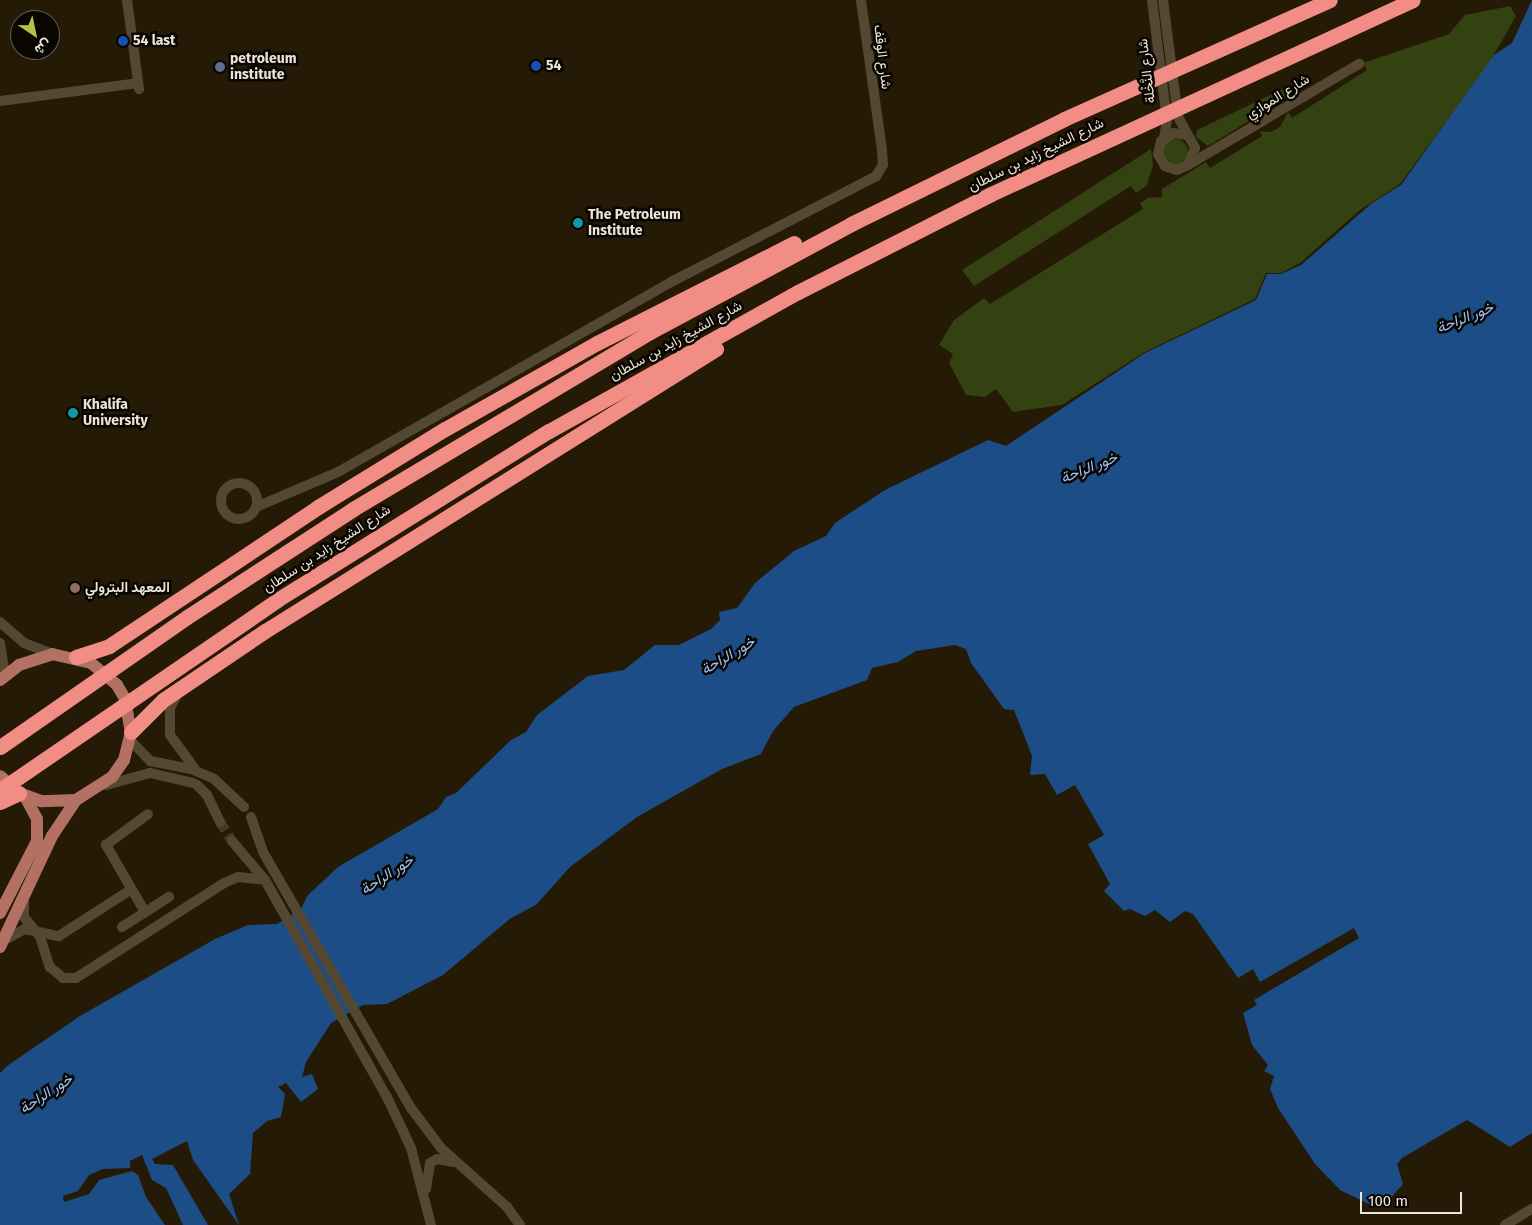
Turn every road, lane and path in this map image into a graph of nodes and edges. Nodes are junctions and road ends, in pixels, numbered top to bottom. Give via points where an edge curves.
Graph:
1 (127, 0) edge
2 (861, 0) edge
3 (1152, 0) edge
4 (1164, 0) edge
5 (1330, 0) edge
6 (1412, 0) edge
7 (1359, 64) dead end
8 (0, 101) edge
9 (1164, 138) junction
10 (1189, 138) junction
11 (1212, 154) junction
12 (1188, 165) junction
13 (851, 224) junction
14 (845, 270) junction
15 (256, 494) junction
16 (289, 494) junction
17 (256, 507) junction
18 (0, 622) edge
19 (0, 643) edge
20 (52, 654) junction
21 (76, 657) junction
22 (195, 677) junction
23 (2, 678) edge
24 (130, 736) junction
25 (0, 747) edge
26 (198, 771) junction
27 (0, 776) edge
28 (0, 790) edge
29 (96, 790) junction
30 (22, 794) junction
31 (76, 800) junction
32 (0, 802) edge
33 (244, 807) dead end
34 (148, 814) dead end
35 (251, 818) dead end
36 (220, 822) tunnel mouth
37 (232, 841) tunnel mouth
38 (265, 880) junction
39 (130, 890) junction
40 (169, 898) dead end
41 (24, 901) junction
42 (145, 912) junction
43 (0, 913) edge
44 (122, 927) dead end
45 (34, 930) junction
46 (2, 944) edge
47 (458, 1163) junction
48 (426, 1200) junction
49 (1532, 1209) edge
50 (431, 1225) edge
51 (520, 1225) edge
52 (1505, 1225) edge

1 - 8 street via 139,86
2 - 16 street, شارع الوقف via 882,150 870,181 673,281 338,472
3 - 9 street, شارع النَّخْلة via 1167,120
4 - 10 street, شارع النَّخْلة via 1178,117
5 - 13 highway, شارع الشيخ زايد بن سلطان via 1129,89
6 - 14 highway, شارع الشيخ زايد بن سلطان via 1139,124
7 - 11 street, شارع الموازي
9 - 10 street via 1174,133
9 - 12 street via 1158,149 1161,162 1171,169
10 - 11 street
10 - 12 street via 1195,154
11 - 12 street, شارع الموازي
13 - 21 highway via 807,236 597,343 318,507 109,646
13 - 25 highway, شارع الشيخ زايد بن سلطان via 650,332 455,445 186,617
14 - 22 highway via 362,568
14 - 28 highway, شارع الشيخ زايد بن سلطان via 549,431 206,647
15 - 16 street
15 - 17 street
15 - 17 street via 248,485 236,483 226,488 222,501 225,511 237,518 250,514
16 - 17 street
18 - 20 street via 24,643
19 - 23 street
20 - 21 main road
20 - 23 main road via 34,658
21 - 24 main road via 91,663 116,684 125,699
22 - 24 highway via 155,706
22 - 26 street via 173,700 168,722 174,745
24 - 26 street via 150,760
24 - 29 main road via 120,765
26 - 33 street via 224,787
27 - 30 main road
29 - 31 main road
29 - 36 street via 140,773 195,784 207,795
30 - 31 main road via 58,802
30 - 32 highway
30 - 43 main road via 37,819 37,841
31 - 41 main road via 52,836
34 - 39 street via 106,845
35 - 47 street via 262,852 363,1028 411,1108
37 - 38 street via 251,859
38 - 45 street via 238,876 224,883 76,978 63,978 50,967
38 - 48 street via 353,1034 403,1130
39 - 42 street
39 - 45 street via 59,936
40 - 42 street
41 - 45 street via 24,916
41 - 46 main road
42 - 44 street
45 - 46 street via 19,931
47 - 48 street via 444,1158 430,1163
47 - 51 street via 507,1207
48 - 50 street
49 - 52 street

